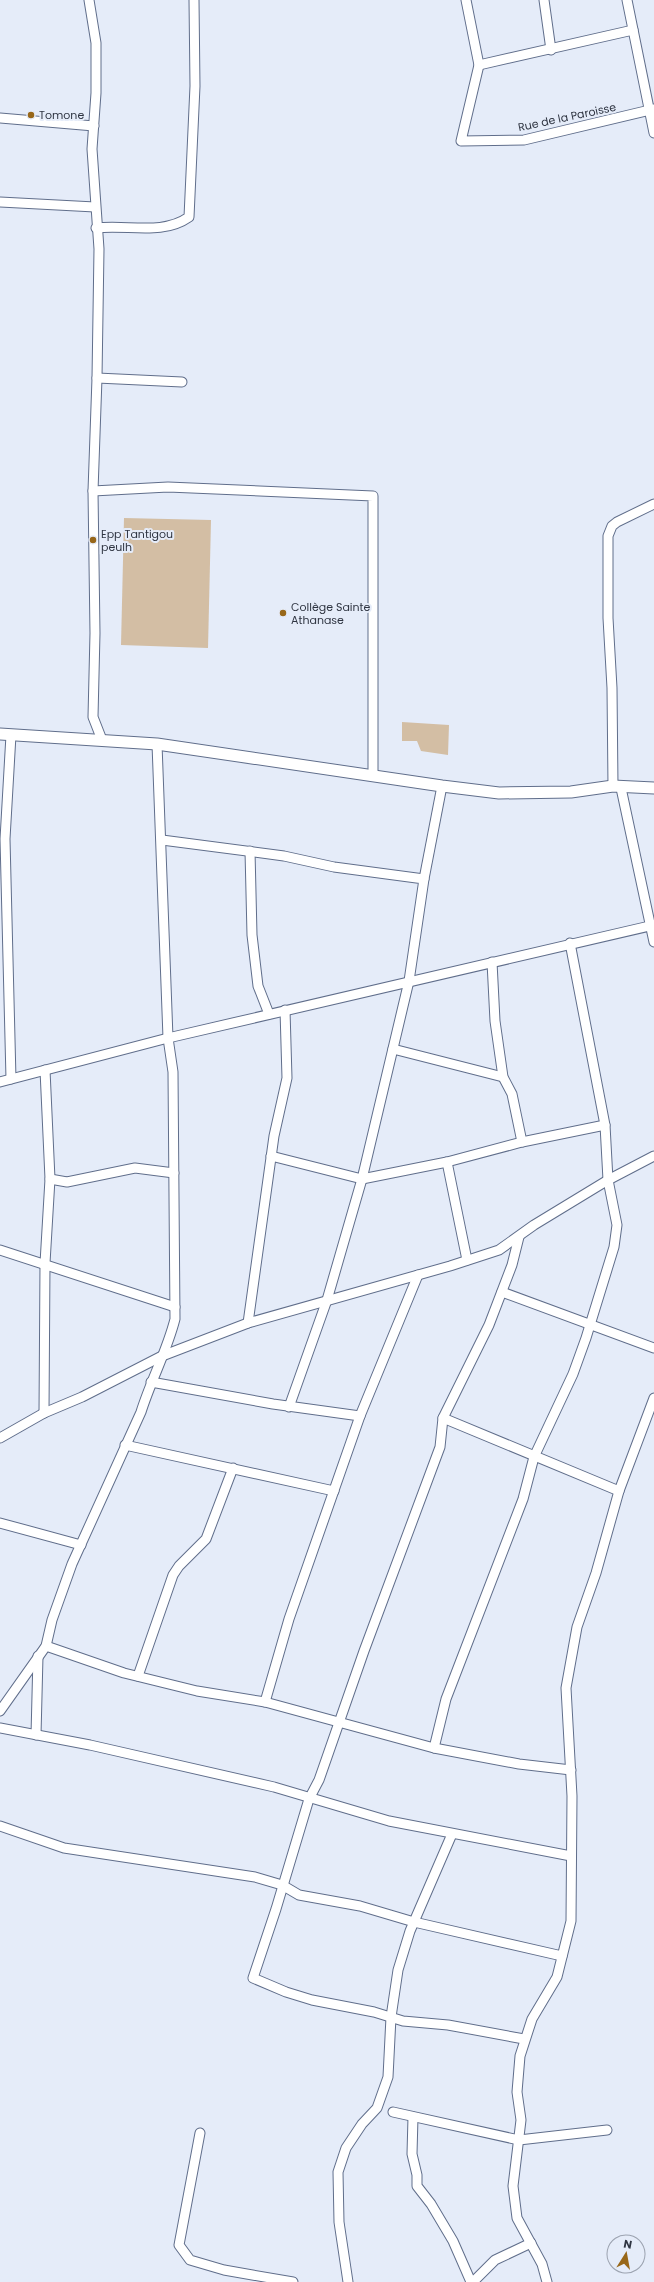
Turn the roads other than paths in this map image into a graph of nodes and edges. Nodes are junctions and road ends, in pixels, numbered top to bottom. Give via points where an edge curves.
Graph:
1 (89, 0) edge
2 (194, 0) edge
3 (466, 0) edge
4 (544, 0) edge
5 (627, 0) edge
6 (633, 30) junction
7 (551, 50) junction
8 (479, 65) junction
9 (652, 110) edge
10 (0, 118) edge
11 (94, 126) junction
12 (654, 133) edge
13 (0, 202) edge
14 (95, 207) junction
15 (96, 228) junction
16 (97, 378) junction
17 (182, 382) dead end
18 (93, 491) junction
19 (654, 504) edge
20 (6, 734) edge
21 (102, 740) junction
22 (157, 744) junction
23 (373, 775) junction
24 (442, 786) junction
25 (617, 787) junction
26 (654, 788) edge
27 (2, 838) edge
28 (162, 840) junction
29 (250, 851) junction
30 (424, 879) junction
31 (652, 925) edge
32 (654, 942) edge
33 (570, 943) junction
34 (492, 962) junction
35 (408, 981) junction
36 (286, 1010) junction
37 (268, 1014) junction
38 (168, 1038) junction
39 (393, 1049) junction
40 (44, 1070) junction
41 (503, 1077) junction
42 (11, 1079) junction
43 (0, 1082) edge
44 (605, 1125) junction
45 (522, 1142) junction
46 (271, 1156) junction
47 (654, 1156) edge
48 (447, 1162) junction
49 (174, 1173) junction
50 (50, 1179) junction
51 (362, 1180) junction
52 (608, 1180) junction
53 (519, 1237) junction
54 (0, 1250) edge
55 (467, 1260) junction
56 (44, 1263) junction
57 (418, 1275) junction
58 (502, 1292) junction
59 (327, 1300) junction
60 (175, 1307) junction
61 (248, 1323) junction
62 (591, 1324) junction
63 (654, 1348) edge
64 (162, 1356) junction
65 (151, 1382) junction
66 (654, 1398) edge
67 (290, 1406) junction
68 (44, 1413) junction
69 (360, 1416) junction
70 (444, 1418) junction
71 (0, 1438) edge
72 (125, 1445) junction
73 (534, 1457) junction
74 (233, 1468) junction
75 (334, 1491) junction
76 (619, 1491) junction
77 (0, 1523) edge
78 (81, 1545) junction
79 (46, 1646) junction
80 (38, 1656) junction
81 (138, 1676) junction
82 (265, 1702) junction
83 (0, 1711) edge
84 (339, 1721) junction
85 (0, 1728) edge
86 (36, 1735) junction
87 (434, 1748) junction
88 (571, 1770) junction
89 (309, 1799) junction
90 (0, 1826) edge
91 (452, 1834) junction
92 (571, 1856) junction
93 (282, 1885) junction
94 (414, 1922) junction
95 (562, 1956) junction
96 (391, 2018) junction
97 (524, 2039) junction
98 (393, 2112) dead end
99 (413, 2117) junction
100 (607, 2130) dead end
101 (200, 2133) dead end
102 (519, 2140) junction
103 (531, 2243) junction
104 (293, 2282) edge
105 (348, 2282) edge
106 (472, 2282) edge
107 (547, 2282) edge

1 - 11 street via 96,43
2 - 15 street via 195,86 189,217 178,225 167,227
3 - 8 street
4 - 7 street
5 - 6 street
6 - 7 street
6 - 9 street
7 - 8 street
8 - 9 street, Rue de la Paroisse via 461,141 524,140
9 - 12 street
10 - 11 street
11 - 14 street via 92,149
13 - 14 street
14 - 15 street
15 - 16 street via 99,249
16 - 17 street
16 - 18 street
18 - 21 street via 94,717
18 - 23 street via 168,487 373,496
19 - 25 street via 617,522 612,526 608,536 608,618
20 - 21 main road
20 - 27 street
21 - 22 main road
22 - 23 main road
22 - 28 street
23 - 24 main road
24 - 25 main road via 515,794
24 - 30 street
25 - 26 main road
25 - 31 street
27 - 42 street
28 - 29 street
28 - 38 street
29 - 30 street via 334,867
29 - 37 street via 252,935 258,986
30 - 35 street
31 - 32 street
31 - 33 street
33 - 34 street
33 - 44 street
34 - 35 street
34 - 41 street via 495,1021
35 - 36 street
35 - 39 street
36 - 37 street
36 - 46 street via 287,1078
37 - 38 street
38 - 40 street
38 - 49 street via 173,1072
39 - 41 street
39 - 51 street
40 - 42 street
40 - 50 street
41 - 45 street via 512,1094
42 - 43 street
44 - 45 street
44 - 52 street
45 - 48 street
46 - 51 street
46 - 61 street
47 - 52 street
48 - 51 street
48 - 55 street
49 - 50 street via 135,1168 67,1182
49 - 60 street
50 - 56 street
51 - 59 street
52 - 53 street via 534,1225
52 - 62 street via 617,1225 614,1247
53 - 55 street via 499,1250
53 - 58 street
54 - 56 street
55 - 57 street
56 - 60 street
56 - 68 street
57 - 59 street
57 - 69 street
58 - 62 street
58 - 70 street
59 - 61 street
59 - 67 street
60 - 64 street via 170,1338
61 - 64 street
62 - 63 street
62 - 73 street via 573,1374
64 - 65 street
64 - 68 street via 82,1397
65 - 67 street
65 - 72 street via 141,1412
66 - 76 street
67 - 69 street
68 - 71 street
69 - 75 street
70 - 73 street
70 - 84 street via 440,1447
72 - 74 street
72 - 78 street
73 - 76 street
73 - 87 street via 523,1499 446,1699
74 - 75 street
74 - 81 street via 206,1539 179,1566 173,1576
75 - 82 street via 279,1650
76 - 88 street via 596,1573 577,1627 569,1669 566,1688
77 - 78 street
78 - 79 street via 52,1620
79 - 80 street
79 - 81 street
80 - 83 street
80 - 86 street
81 - 82 street via 197,1691
82 - 84 street
84 - 87 street
84 - 89 street via 319,1780
85 - 86 street
86 - 89 street via 274,1787
87 - 88 street via 519,1764
88 - 92 street
89 - 91 street via 389,1821
89 - 93 street
90 - 93 street via 64,1848 255,1877
91 - 92 street
91 - 94 street
92 - 95 street via 571,1921
93 - 94 street via 299,1895 360,1906
93 - 96 street via 253,1978 312,2000
94 - 95 street
94 - 96 street via 398,1970
95 - 97 street via 557,1977 532,2019
96 - 97 street
96 - 105 street via 388,2077 377,2108 362,2124 346,2148 338,2172 339,2222
97 - 102 street via 517,2092 521,2120
98 - 99 street
99 - 102 street
99 - 106 street via 412,2154 417,2186 453,2241
100 - 102 street
101 - 104 street via 179,2245 190,2260 224,2270
102 - 103 street via 513,2186 517,2218
103 - 106 street via 495,2260
103 - 107 street via 542,2264

